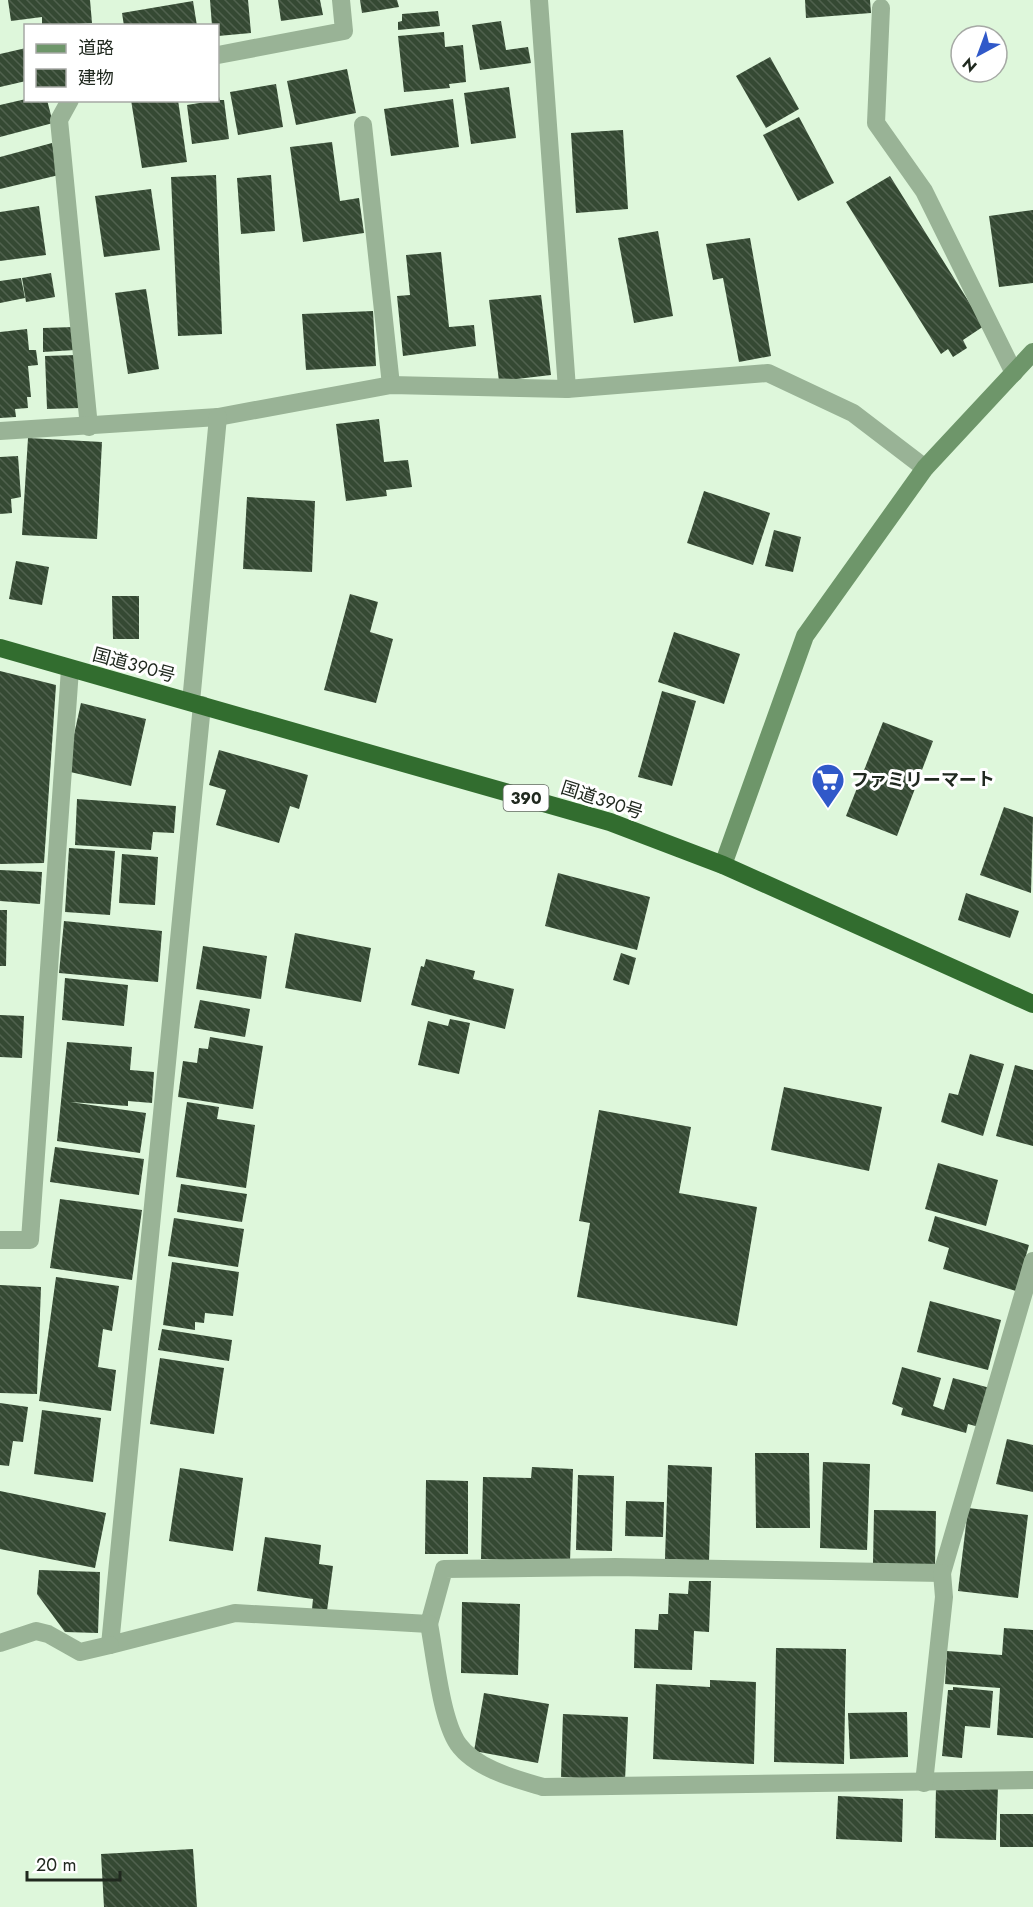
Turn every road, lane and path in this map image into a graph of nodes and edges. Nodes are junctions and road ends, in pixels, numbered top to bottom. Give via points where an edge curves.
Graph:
1 (340, 0) edge
2 (539, 0) edge
3 (881, 8) dead end
4 (219, 55) edge
5 (69, 102) edge
6 (363, 126) dead end
7 (1033, 352) edge
8 (1014, 373) junction
9 (391, 385) junction
10 (567, 389) junction
11 (218, 417) junction
12 (89, 427) junction
13 (0, 431) edge
14 (925, 468) junction
15 (0, 648) edge
16 (70, 669) junction
17 (197, 704) junction
18 (723, 865) junction
19 (1033, 1004) edge
20 (0, 1240) edge
21 (1033, 1261) edge
22 (942, 1573) junction
23 (429, 1624) junction
24 (0, 1643) edge
25 (110, 1645) junction
26 (1033, 1779) edge
27 (924, 1783) junction

1 - 4 street via 344,31
2 - 10 street
3 - 8 street via 876,123 924,191
5 - 12 street via 59,120
6 - 9 street
7 - 8 street
8 - 14 street
9 - 10 street
9 - 11 street
10 - 14 street via 768,374 853,413
11 - 12 street
11 - 17 street
12 - 13 street
14 - 18 street via 805,636
15 - 16 highway, 国道390号 / 390
16 - 17 highway, 国道390号 / 390
16 - 20 street via 30,1240
17 - 18 highway, 国道390号 / 390 via 610,822
17 - 25 street
18 - 19 highway, 国道390号 / 390
21 - 22 street
22 - 23 street via 615,1567 444,1569
22 - 27 street via 944,1597
23 - 25 street via 235,1613
23 - 27 street via 450,1729 459,1746 479,1762 509,1777 543,1787
24 - 25 street via 36,1631 80,1652
26 - 27 street

